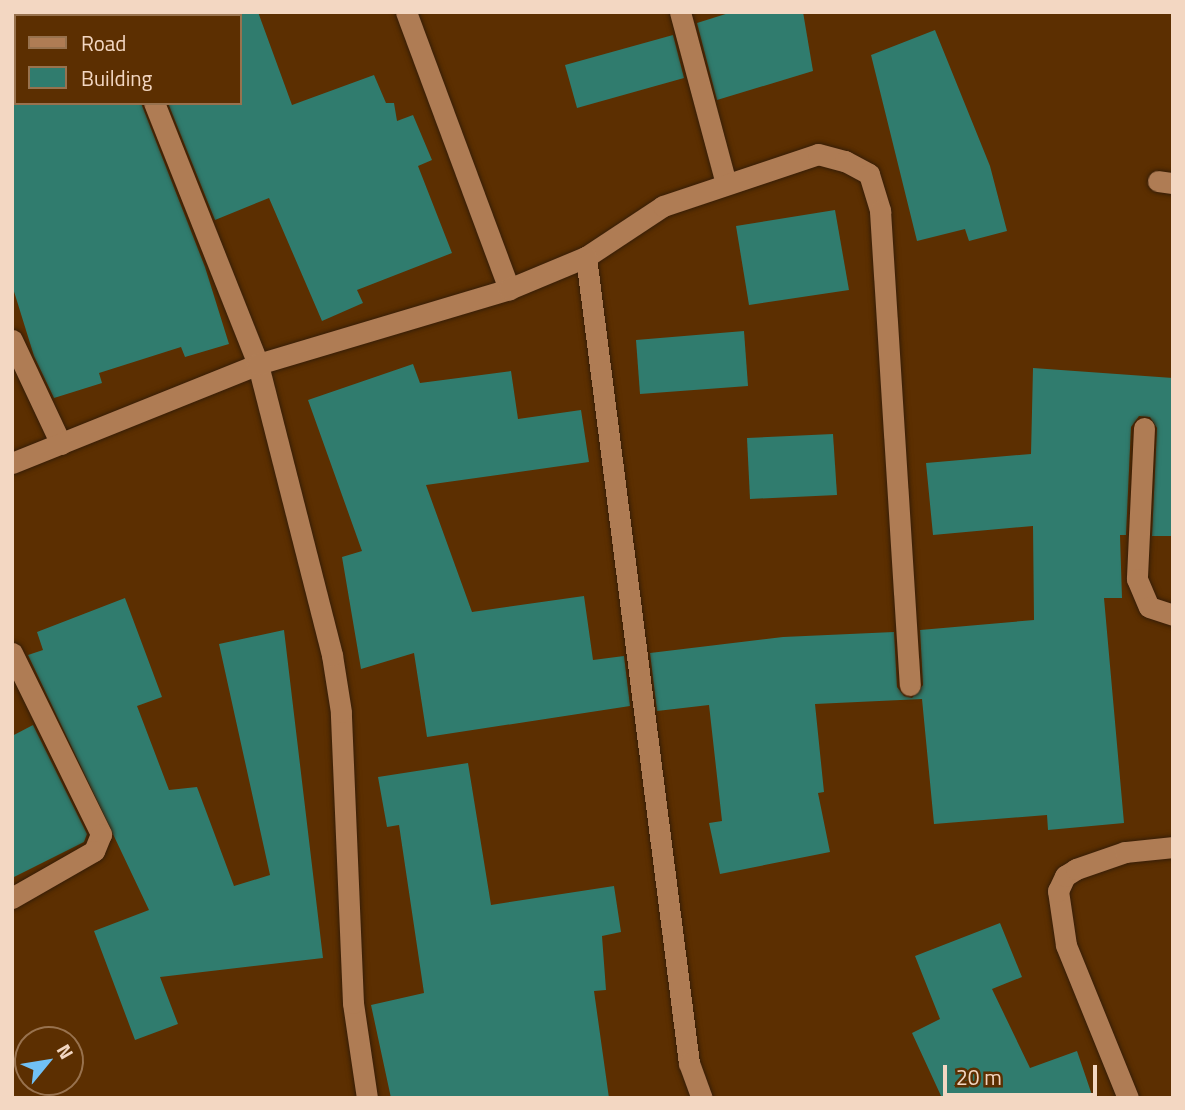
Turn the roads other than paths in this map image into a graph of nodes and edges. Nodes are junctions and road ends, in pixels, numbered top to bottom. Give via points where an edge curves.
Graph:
1 (406, 12) edge
2 (680, 12) edge
3 (155, 105) edge
4 (726, 184) junction
5 (586, 257) junction
6 (509, 289) junction
7 (12, 340) edge
8 (258, 364) junction
9 (1144, 428) dead end
10 (61, 443) junction
11 (12, 463) edge
12 (1173, 615) edge
13 (12, 653) edge
14 (910, 685) dead end
15 (1173, 846) edge
16 (12, 898) edge
17 (367, 1098) edge
18 (702, 1098) edge
19 (1129, 1098) edge

1 - 6 street
2 - 4 street
3 - 8 street
4 - 5 street via 663,206
4 - 14 street via 825,154 869,173 878,191
5 - 6 street
5 - 18 street via 689,1063
6 - 8 street
7 - 10 street
8 - 10 street
8 - 17 street via 332,655 341,712 353,1003
9 - 12 street via 1137,579 1149,607
10 - 11 street
13 - 16 street via 101,834 94,851
15 - 19 street via 1125,852 1076,869 1065,876 1058,891 1066,945

